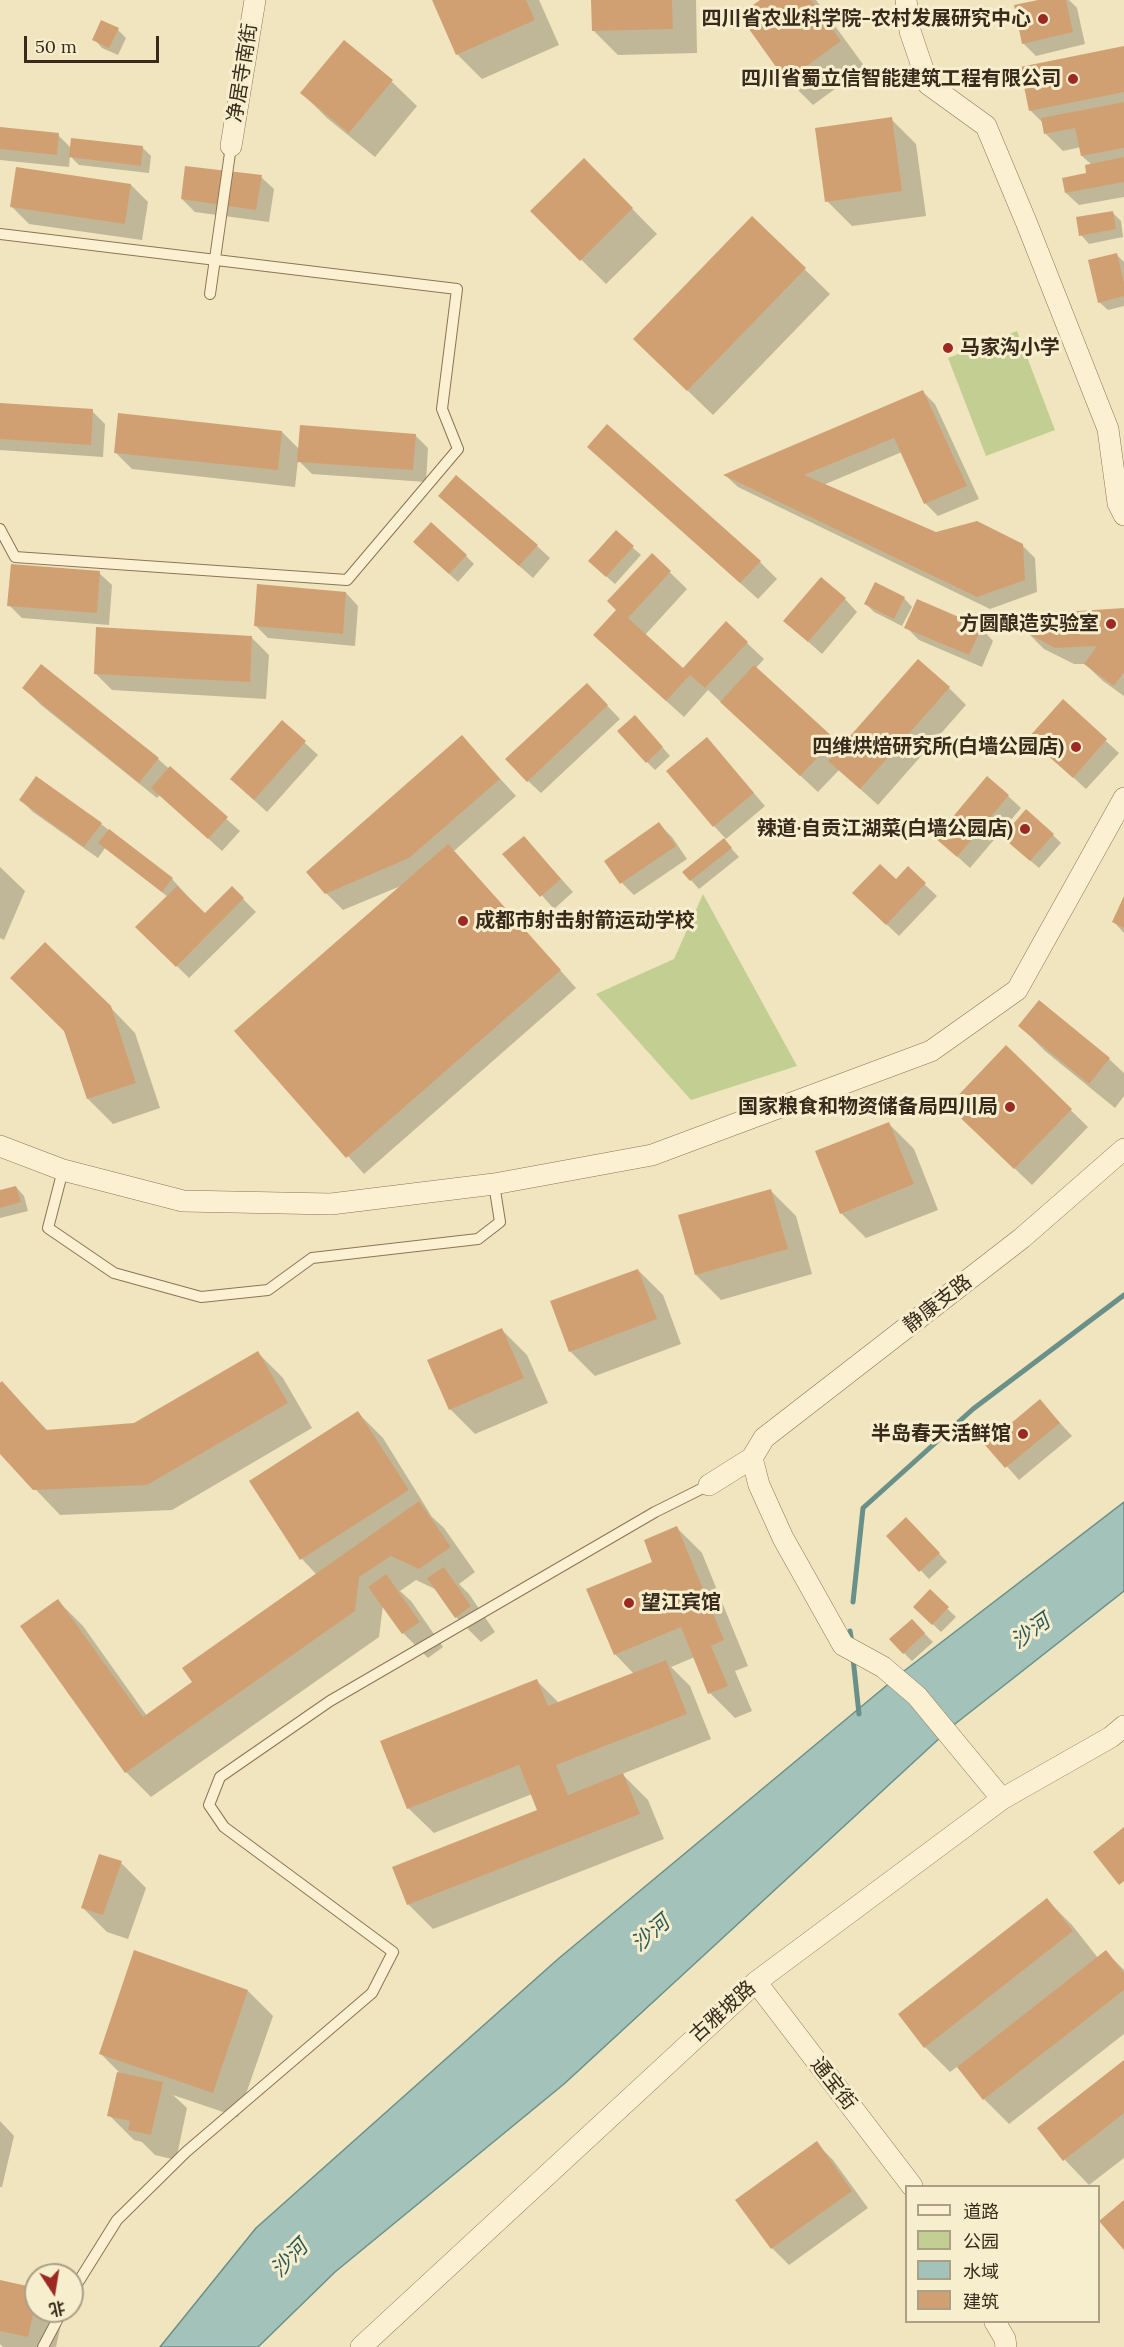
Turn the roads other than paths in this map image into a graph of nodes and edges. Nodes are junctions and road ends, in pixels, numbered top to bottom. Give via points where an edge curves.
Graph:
1 (255, 0) edge
2 (906, 0) edge
3 (231, 146) joint
4 (0, 234) edge
5 (214, 260) junction
6 (210, 294) dead end
7 (1124, 515) edge
8 (0, 529) edge
9 (1124, 798) edge
10 (0, 1146) edge
11 (1124, 1149) edge
12 (63, 1170) junction
13 (494, 1184) junction
14 (753, 1458) junction
15 (709, 1485) joint
16 (1124, 1726) edge
17 (1002, 1799) junction
18 (756, 1982) junction
19 (910, 2185) edge
20 (84, 2273) edge
21 (56, 2323) edge
22 (996, 2323) edge
23 (43, 2347) edge
24 (361, 2347) edge
25 (1006, 2347) edge

1 - 3 street, 净居寺南街
2 - 7 street via 910,30 928,84 986,126 1108,429 1118,503
3 - 5 lane
4 - 5 lane
5 - 6 lane
5 - 8 lane via 458,289 442,409 458,449 347,580 15,557
9 - 13 street via 1017,990 932,1051 652,1155
10 - 12 street
11 - 14 street, 静康支路 via 1022,1238 764,1438
12 - 13 street via 183,1202 331,1204
12 - 13 lane via 48,1228 114,1273 201,1297 268,1290 312,1258 478,1239 500,1222
14 - 15 street, 静康支路
14 - 17 street via 759,1485 783,1538 852,1650 883,1667 917,1696
15 - 20 lane via 330,1701 220,1777 209,1805 224,1827 393,1953 372,1992 186,2152 117,2220
16 - 17 street, 古雅坡路
17 - 18 street, 古雅坡路
18 - 19 street, 通宝街
18 - 24 street, 古雅坡路
21 - 23 lane
22 - 25 street

